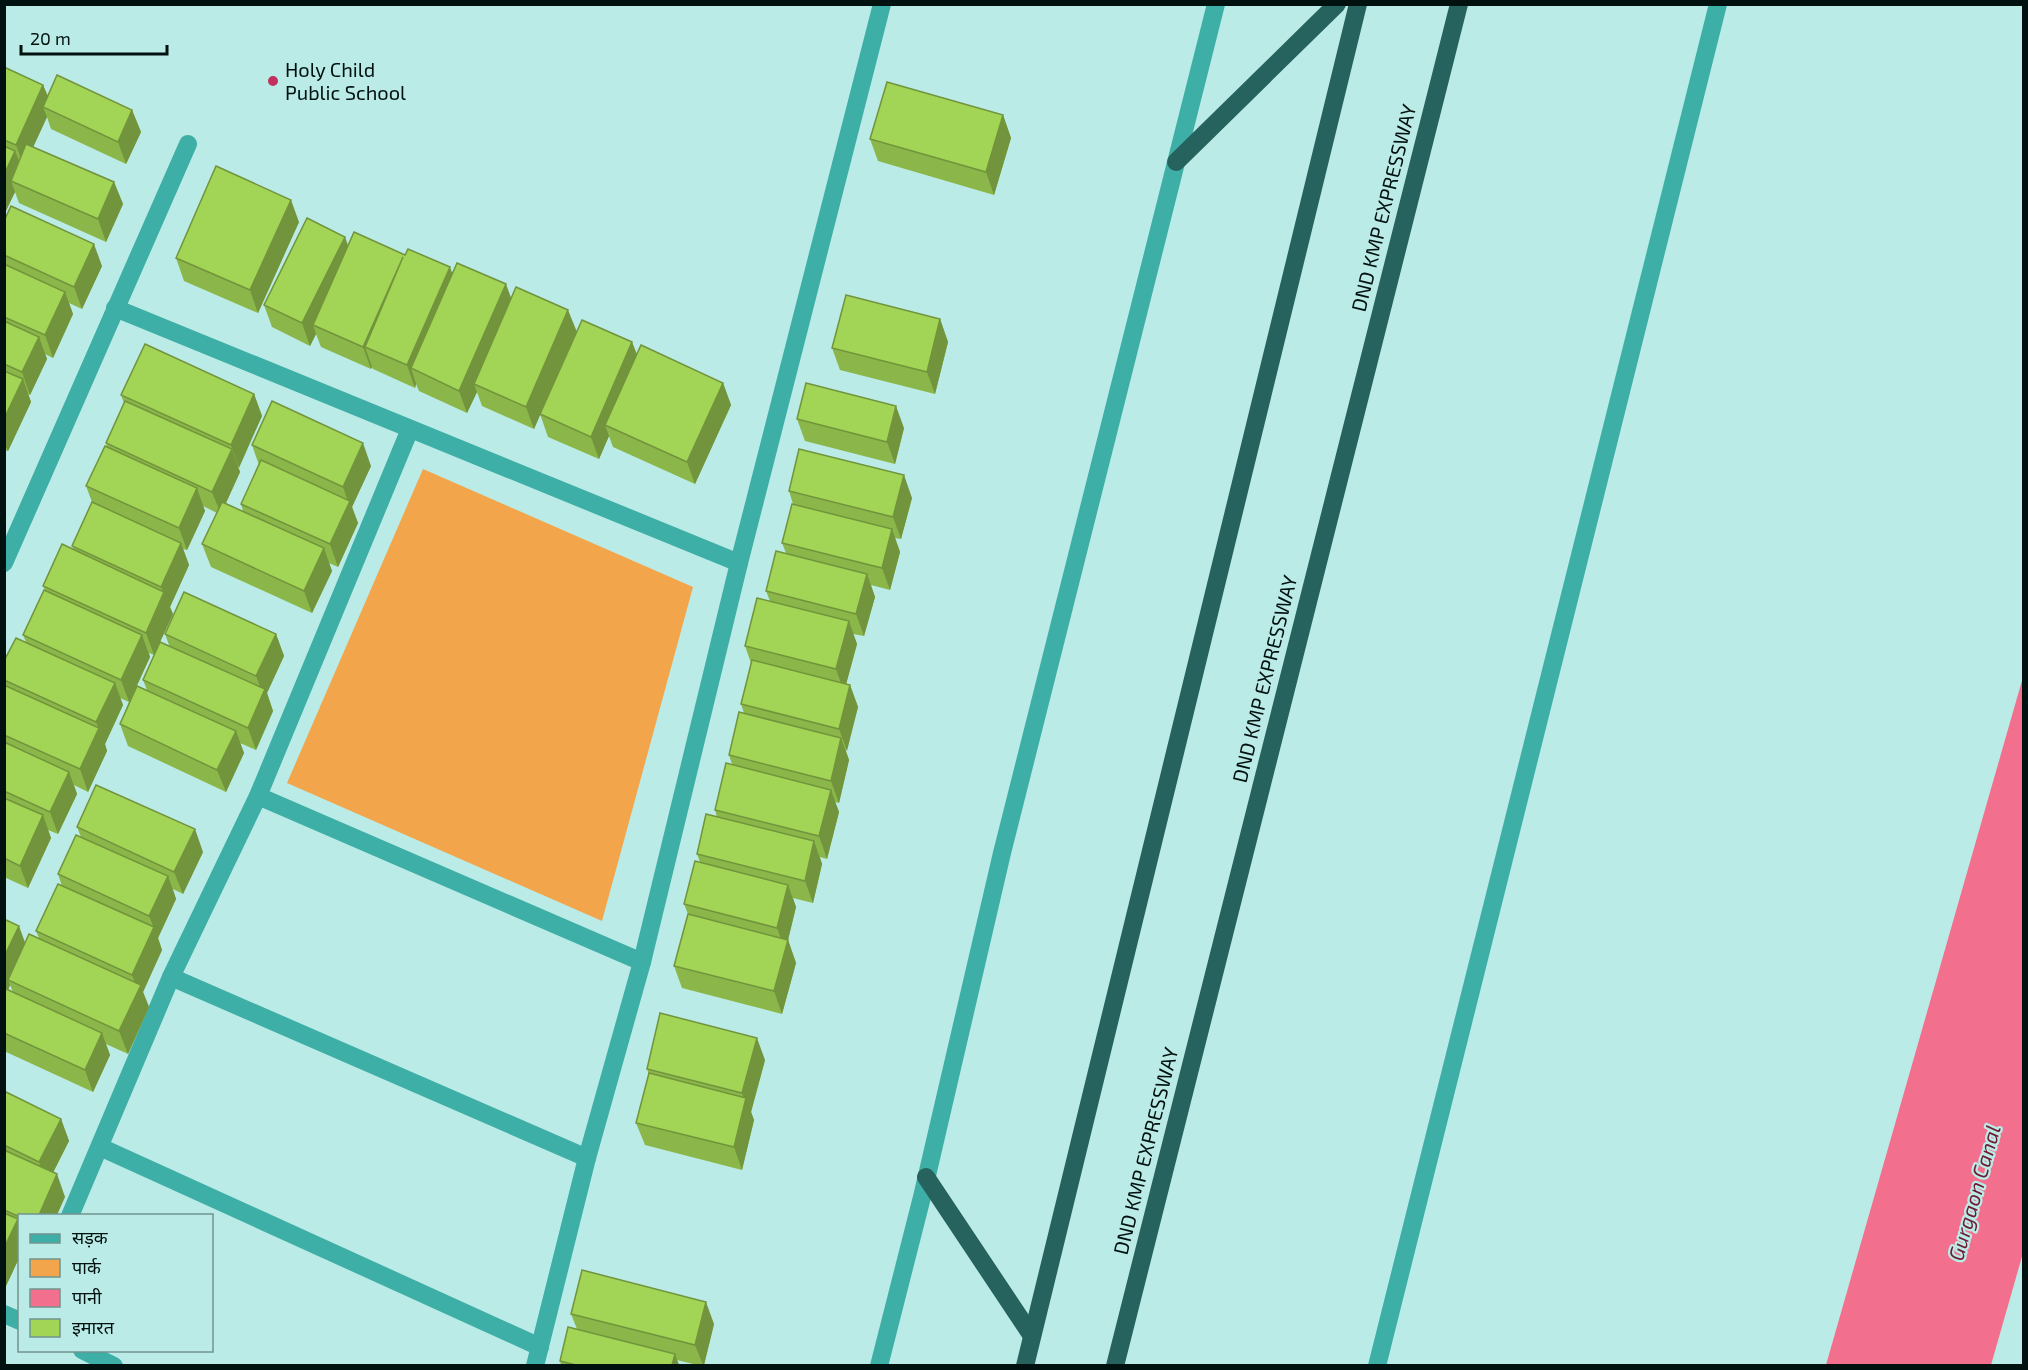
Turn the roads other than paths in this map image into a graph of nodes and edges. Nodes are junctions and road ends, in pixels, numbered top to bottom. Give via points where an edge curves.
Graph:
1 (882, 4) edge
2 (1216, 4) edge
3 (1337, 4) edge
4 (1358, 4) edge
5 (1459, 4) edge
6 (1718, 4) edge
7 (188, 144) dead end
8 (1176, 162) junction
9 (115, 308) junction
10 (410, 429) junction
11 (4, 563) edge
12 (739, 563) junction
13 (258, 796) junction
14 (642, 962) junction
15 (171, 977) junction
16 (100, 1147) junction
17 (587, 1158) junction
18 (926, 1177) junction
19 (70, 1214) edge
20 (4, 1314) edge
21 (18, 1320) edge
22 (1032, 1336) junction
23 (540, 1347) junction
24 (86, 1352) edge
25 (114, 1365) edge
26 (535, 1365) edge
27 (879, 1365) edge
28 (1025, 1365) edge
29 (1115, 1365) edge
30 (1377, 1365) edge

1 - 12 street
2 - 8 street
3 - 8 highway
4 - 22 highway
5 - 29 highway, DND KMP EXPRESSWAY
6 - 30 street
7 - 9 street
8 - 18 street via 1002,853
9 - 10 street
9 - 11 street
10 - 12 street
10 - 13 street
12 - 14 street
13 - 14 street
13 - 15 street
14 - 17 street
15 - 16 street
15 - 17 street
16 - 19 street
16 - 23 street
17 - 23 street
18 - 22 highway
18 - 27 street
20 - 21 street
22 - 28 highway
23 - 26 street
24 - 25 street

